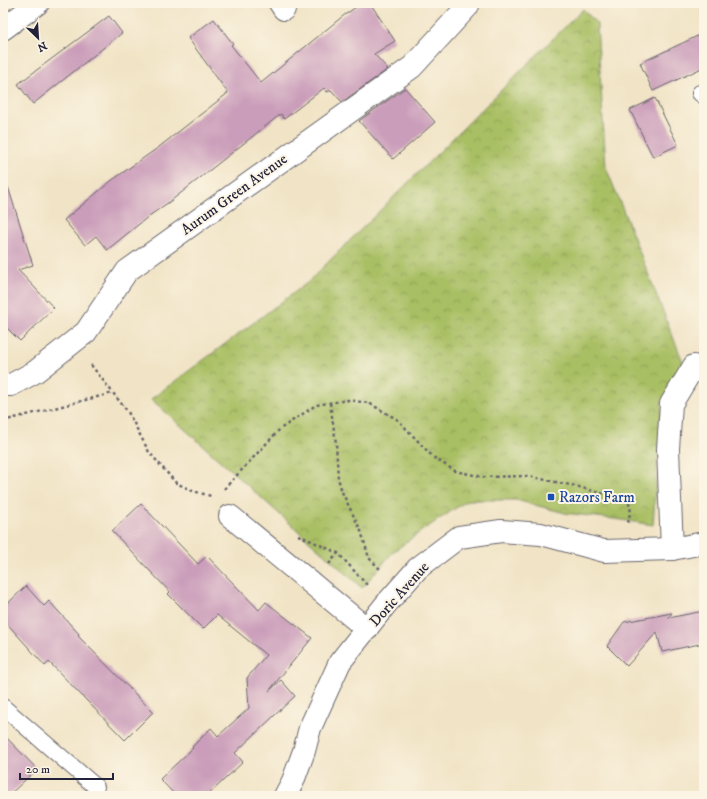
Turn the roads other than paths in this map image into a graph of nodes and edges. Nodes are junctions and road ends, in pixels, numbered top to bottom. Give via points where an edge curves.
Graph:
1 (38, 3) edge
2 (469, 3) edge
3 (3, 29) edge
4 (699, 362) edge
5 (3, 386) edge
6 (230, 516) dead end
7 (704, 543) edge
8 (672, 550) junction
9 (367, 629) junction
10 (3, 707) edge
11 (96, 787) dead end
12 (285, 796) edge

1 - 3 street
2 - 5 street, Aurum Green Avenue via 412,67 127,271 86,332 35,372
4 - 8 street via 671,404 668,449
6 - 9 street
7 - 8 street, Doric Avenue
8 - 9 street, Doric Avenue via 604,551 541,534 501,531 459,537 418,568
9 - 12 street, Doric Avenue via 340,662 310,728 293,782
10 - 11 lane

